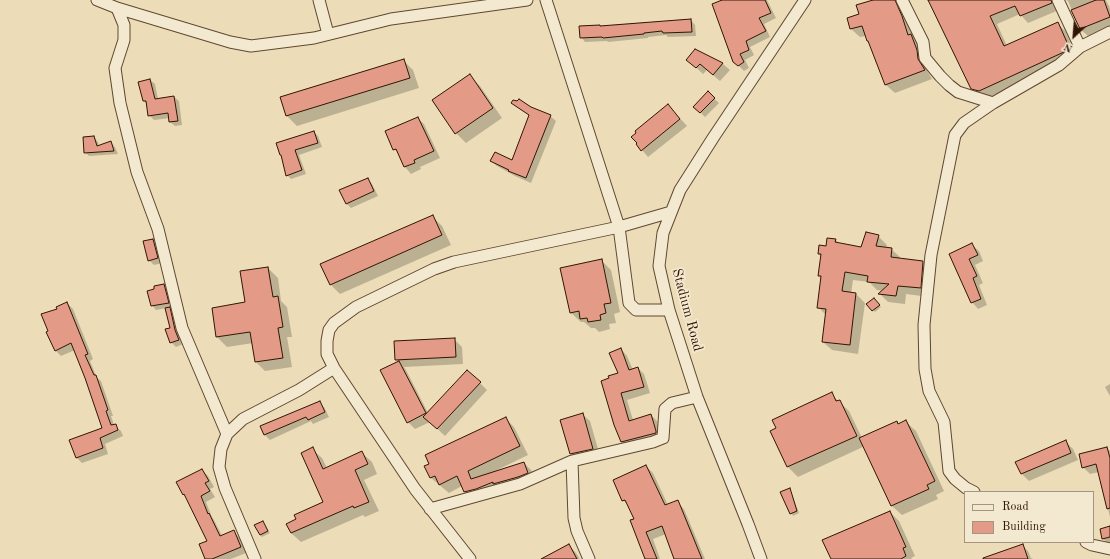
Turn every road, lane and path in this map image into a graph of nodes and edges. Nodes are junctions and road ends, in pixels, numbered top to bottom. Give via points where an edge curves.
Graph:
1 (97, 0) edge
2 (319, 0) edge
3 (524, 0) edge
4 (546, 0) edge
5 (805, 0) edge
6 (902, 0) edge
7 (1058, 0) edge
8 (117, 8) junction
9 (1110, 32) edge
10 (328, 34) junction
11 (1080, 47) junction
12 (993, 103) junction
13 (672, 212) junction
14 (619, 226) junction
15 (669, 310) junction
16 (334, 368) junction
17 (697, 397) junction
18 (227, 434) junction
19 (572, 461) junction
20 (972, 491) edge
21 (430, 509) junction
22 (1088, 543) edge
23 (1110, 549) edge
24 (255, 559) edge
25 (470, 559) edge
26 (589, 559) edge
27 (761, 559) edge

1 - 8 street
2 - 10 street
3 - 10 street via 391,19
4 - 14 street
5 - 13 street, Stadium Road via 680,190
6 - 12 street via 923,42 925,58 958,92
7 - 11 street
8 - 10 street via 251,46
8 - 18 street via 124,25 124,40 114,68 137,172 160,236 182,328
9 - 11 street
11 - 12 street via 1059,65
12 - 20 street via 964,123 955,135 932,255 924,325 924,369 929,391 944,422 949,471 955,479
13 - 14 street
13 - 15 street, Stadium Road via 663,232 659,266
14 - 15 street via 628,299 632,307 638,310
14 - 16 street via 454,262 356,307 334,323 329,330 327,354
15 - 17 street, Stadium Road
16 - 18 street via 244,419
16 - 21 street
17 - 19 street via 672,403 665,409 663,438
17 - 27 street, Stadium Road
18 - 24 street via 221,450 219,467 225,488
19 - 21 street via 520,484
19 - 26 street via 574,518
21 - 25 street
22 - 23 street

